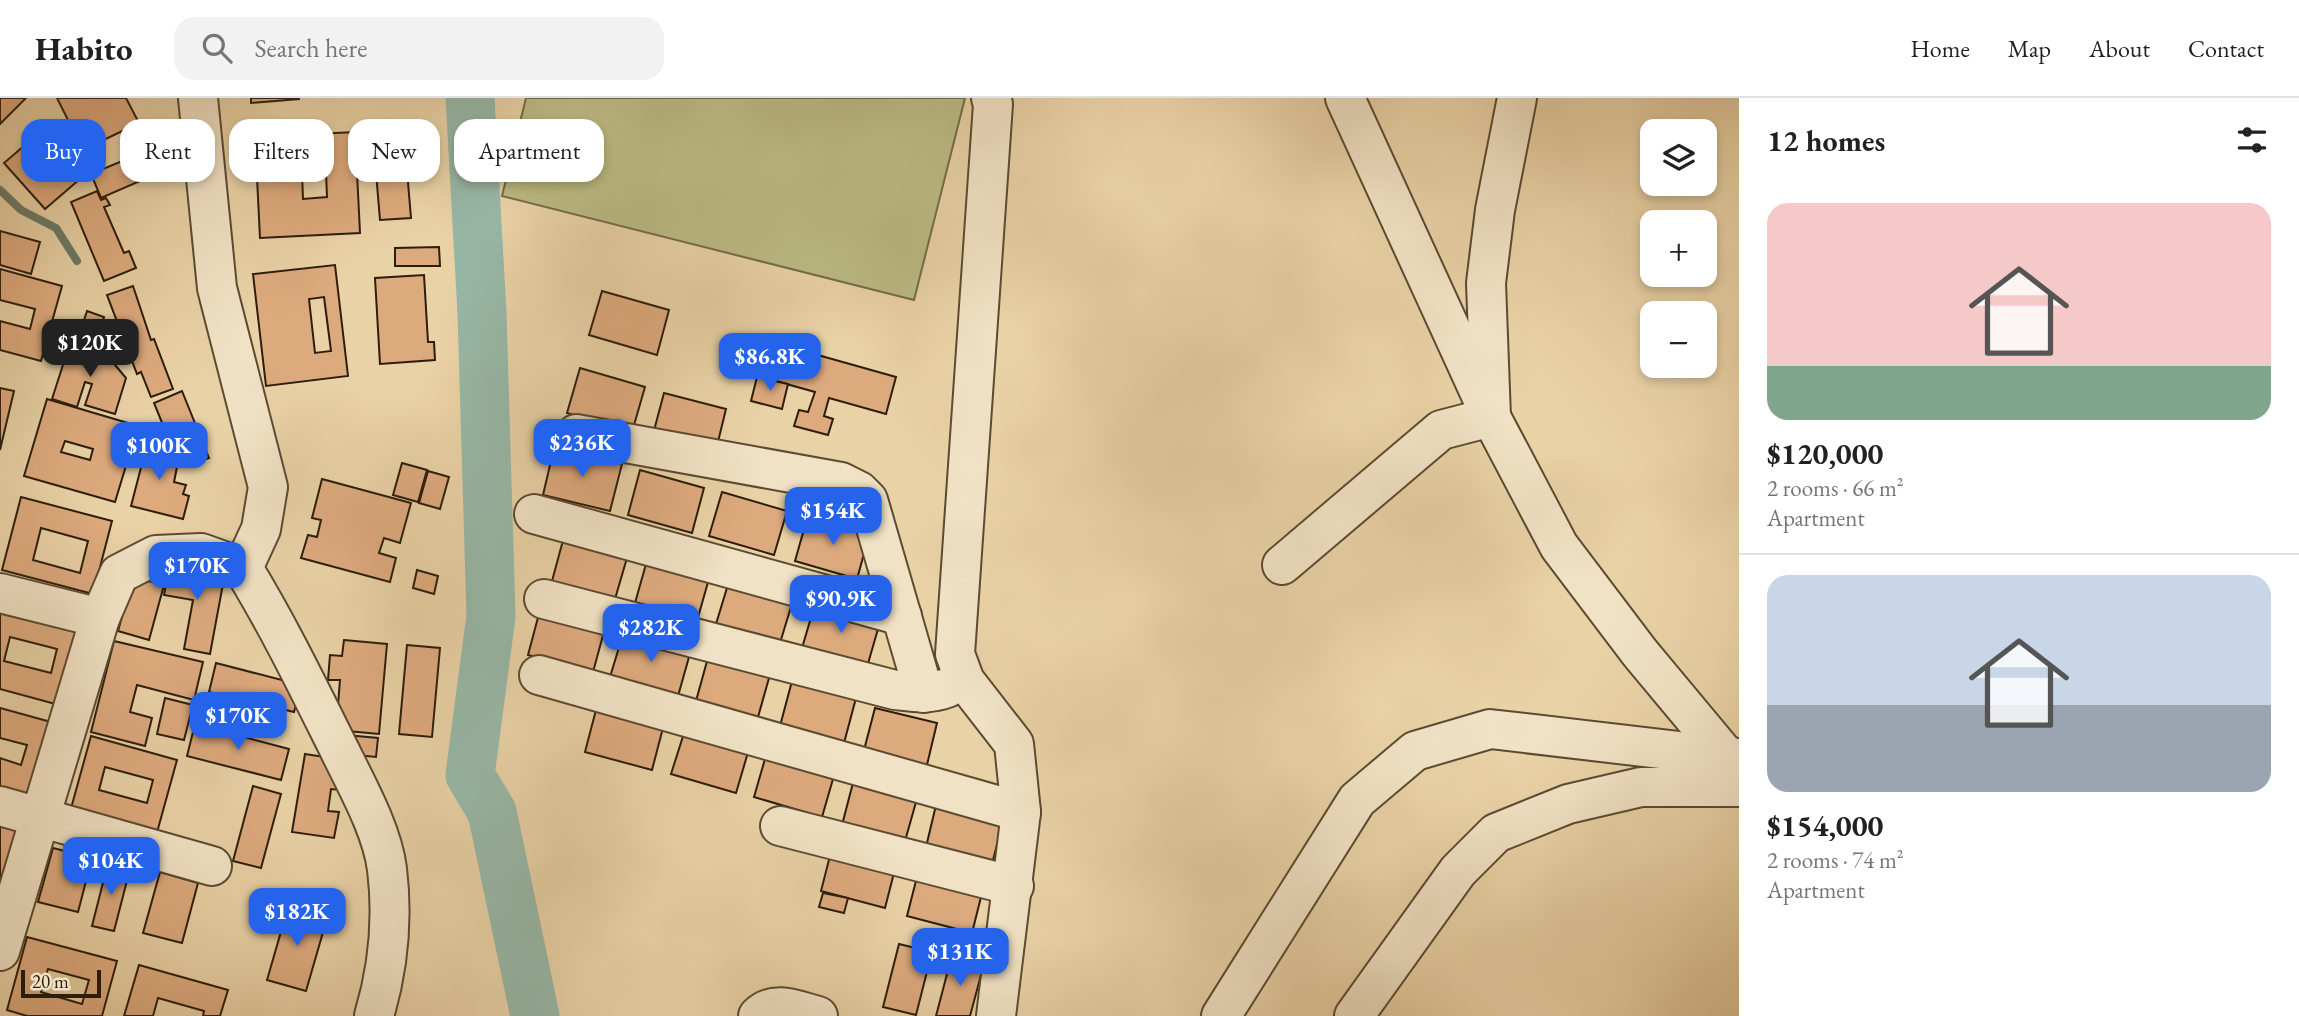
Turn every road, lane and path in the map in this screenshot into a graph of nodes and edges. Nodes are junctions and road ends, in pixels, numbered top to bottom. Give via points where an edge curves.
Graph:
1 (198, 98) edge
2 (991, 98) edge
3 (1345, 98) edge
4 (1517, 98) edge
5 (1491, 417) junction
6 (576, 434) dead end
7 (534, 514) dead end
8 (1282, 565) dead end
9 (243, 568) junction
10 (0, 593) edge
11 (544, 599) dead end
12 (902, 616) junction
13 (100, 618) junction
14 (539, 675) dead end
15 (965, 681) junction
16 (924, 693) junction
17 (1734, 767) edge
18 (0, 806) edge
19 (1021, 812) junction
20 (40, 817) junction
21 (780, 827) dead end
22 (212, 866) dead end
23 (1014, 886) junction
24 (0, 951) edge
25 (374, 1016) edge
26 (758, 1016) edge
27 (816, 1016) edge
28 (996, 1016) edge
29 (1221, 1016) edge
30 (1354, 1016) edge

1 - 9 street via 217,288 268,487 261,529
2 - 15 street via 955,654
3 - 5 street
4 - 5 street via 1486,283
5 - 8 street via 1441,430
5 - 17 street via 1559,546
6 - 12 street via 841,482 859,491 868,500
7 - 12 street
9 - 13 street via 201,553 156,555 119,574
9 - 25 street via 283,635 369,810 387,866 390,908 384,983
10 - 13 street
11 - 16 street via 895,690
12 - 16 street
13 - 20 street
14 - 19 street
15 - 16 street
15 - 19 street via 1014,744
17 - 29 street via 1490,729 1415,751 1357,800
17 - 30 street via 1568,804 1496,833 1458,871
18 - 20 street
19 - 23 street
20 - 22 street
20 - 24 street
21 - 23 street
23 - 28 street
26 - 27 street via 782,1006

